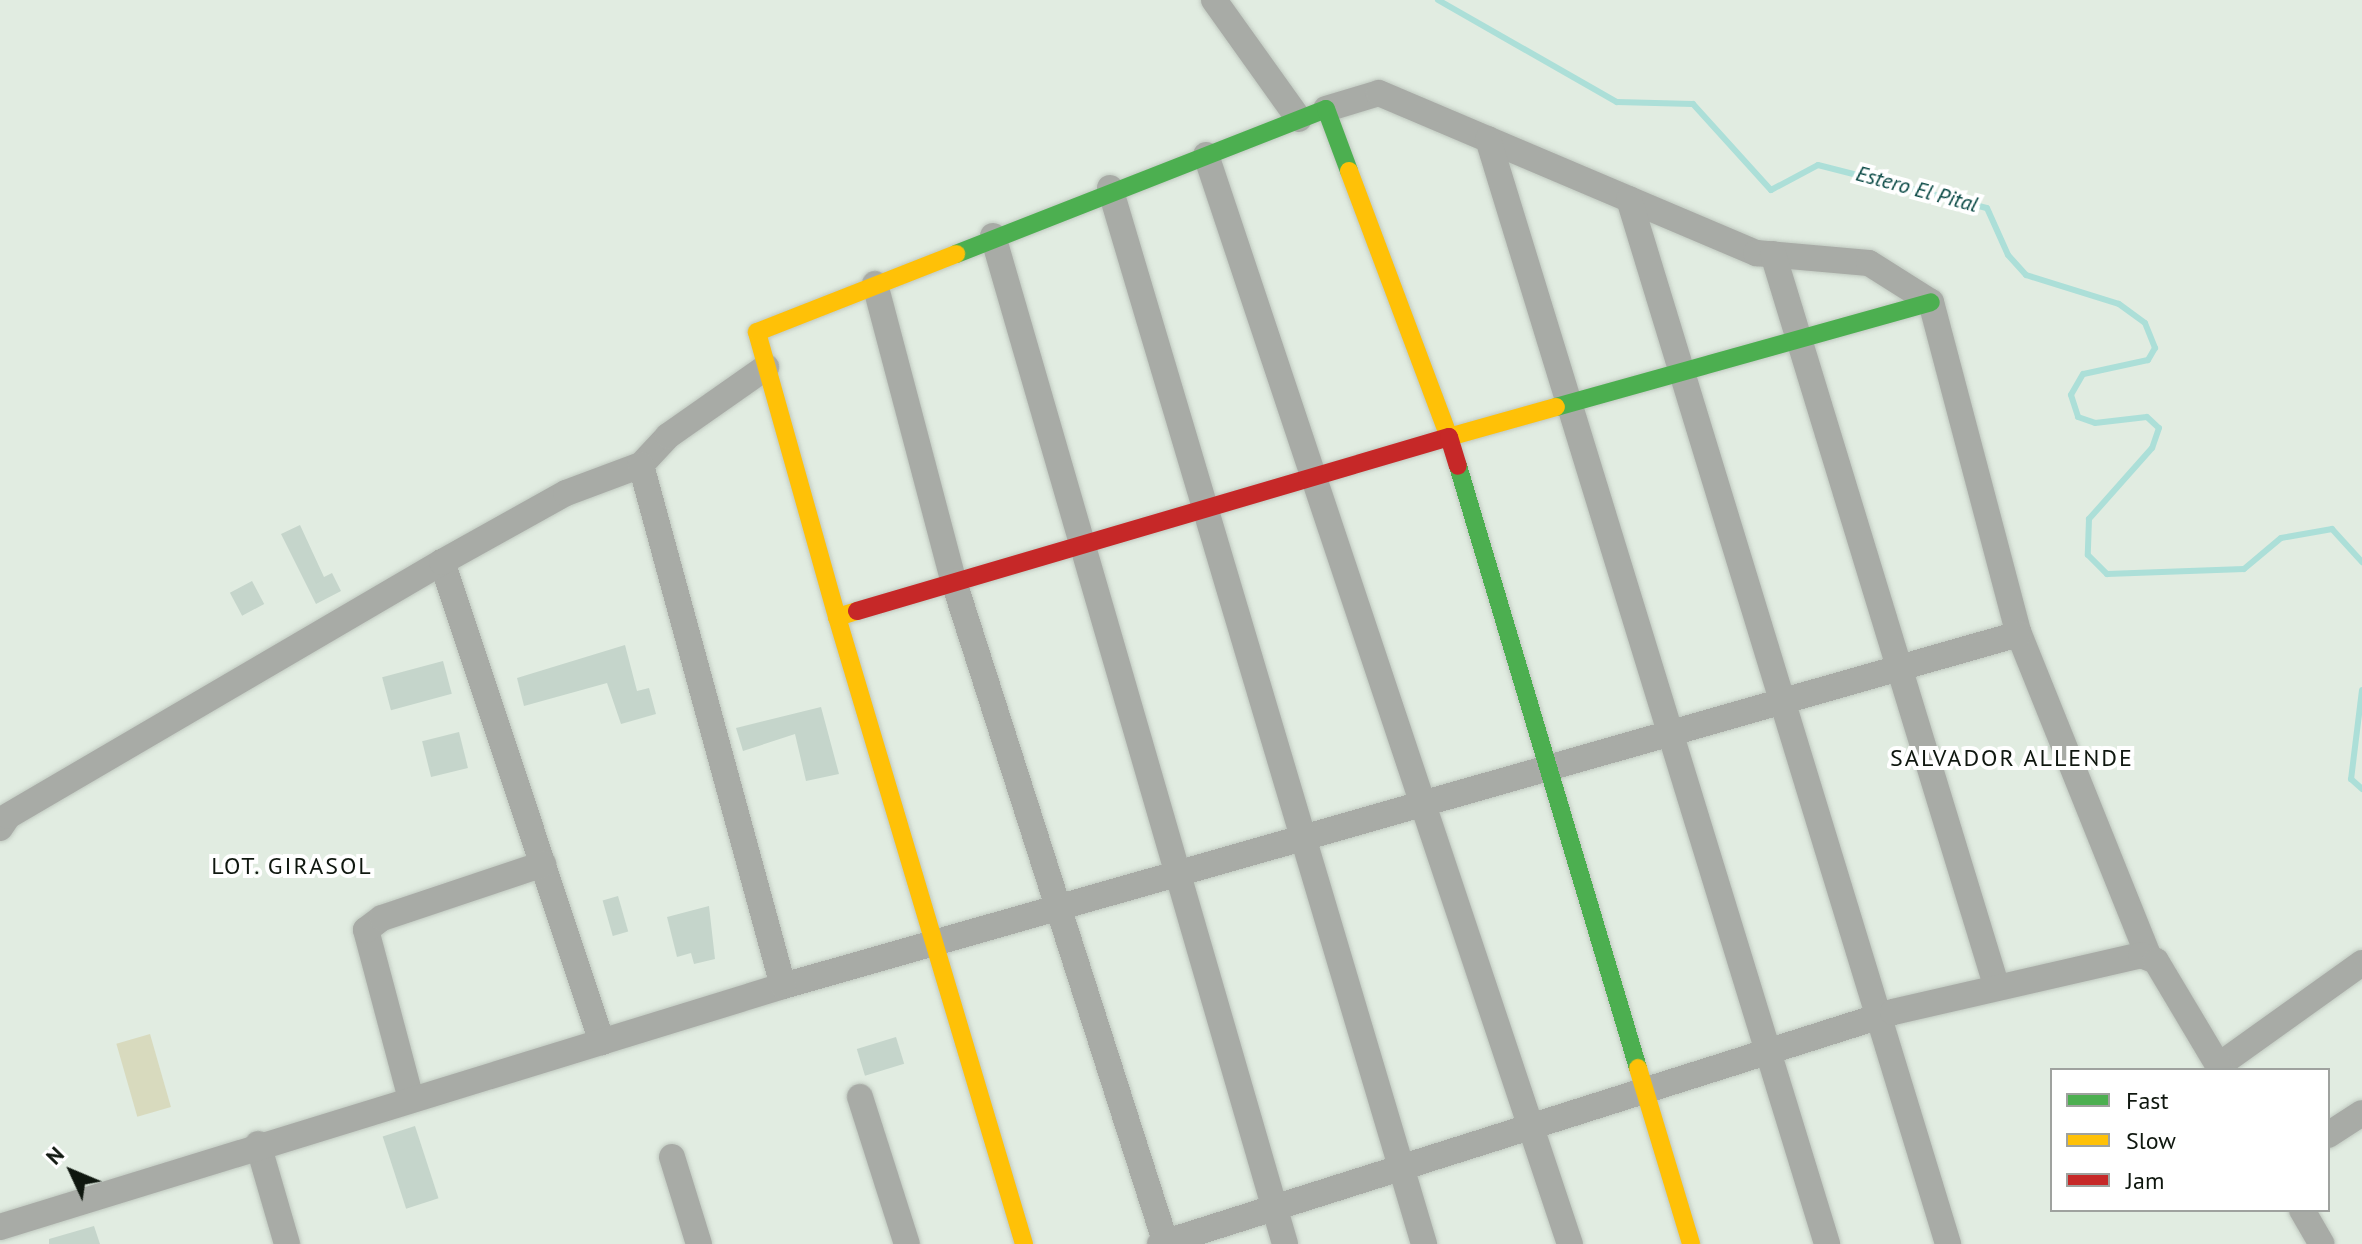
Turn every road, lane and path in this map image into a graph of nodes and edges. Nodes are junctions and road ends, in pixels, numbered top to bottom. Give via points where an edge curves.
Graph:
1 (1214, 0) edge
2 (1326, 109) junction
3 (1299, 119) junction
4 (1488, 139) junction
5 (1206, 155) junction
6 (1110, 188) junction
7 (1629, 199) junction
8 (993, 236) junction
9 (1773, 254) junction
10 (875, 284) junction
11 (1931, 302) junction
12 (1799, 339) junction
13 (766, 367) junction
14 (1682, 372) junction
15 (1570, 403) junction
16 (1449, 437) junction
17 (641, 465) junction
18 (1311, 477) junction
19 (1201, 509) junction
20 (1078, 545) junction
21 (442, 562) junction
22 (954, 582) junction
23 (837, 617) junction
24 (2019, 634) junction
25 (1899, 668) junction
26 (1782, 700) junction
27 (1670, 731) junction
28 (1548, 766) junction
29 (1421, 802) junction
30 (0, 828) edge
31 (1301, 837) junction
32 (543, 864) junction
33 (1175, 873) junction
34 (1057, 907) junction
35 (936, 942) junction
36 (2148, 955) junction
37 (2362, 963) edge
38 (783, 986) junction
39 (1997, 988) junction
40 (1879, 1017) junction
41 (602, 1042) junction
42 (1768, 1053) junction
43 (2219, 1068) edge
44 (1646, 1093) junction
45 (860, 1097) dead end
46 (411, 1099) junction
47 (2362, 1113) edge
48 (1531, 1129) junction
49 (2330, 1134) edge
50 (258, 1144) junction
51 (672, 1157) dead end
52 (1402, 1170) junction
53 (1275, 1210) junction
54 (2303, 1212) edge
55 (0, 1227) edge
56 (1164, 1243) edge
57 (287, 1244) edge
58 (699, 1244) edge
59 (907, 1244) edge
60 (1024, 1244) edge
61 (1285, 1244) edge
62 (1424, 1244) edge
63 (1570, 1244) edge
64 (1691, 1244) edge
65 (1827, 1244) edge
66 (1948, 1244) edge
67 (2322, 1244) edge

1 - 3 street
2 - 3 street
2 - 4 street via 1379,93
2 - 16 street
3 - 5 street
4 - 7 street
4 - 15 street
5 - 6 street
5 - 18 street
6 - 8 street
6 - 19 street
7 - 9 street
7 - 14 street
8 - 10 street
8 - 20 street
9 - 11 street via 1869,263
9 - 12 street
10 - 13 street via 757,332
10 - 22 street
11 - 12 street
11 - 24 street
12 - 14 street
12 - 25 street
13 - 17 street via 668,436
13 - 23 street
14 - 15 street
14 - 26 street
15 - 16 street
15 - 27 street
16 - 18 street
16 - 28 street
17 - 21 street via 566,493
17 - 38 street
18 - 19 street
18 - 29 street
19 - 20 street
19 - 31 street
20 - 22 street
20 - 33 street
21 - 30 street via 8,816
21 - 32 street
22 - 23 street
22 - 34 street
23 - 35 street
24 - 25 street
24 - 36 street
25 - 26 street
25 - 39 street
26 - 27 street
26 - 40 street
27 - 28 street
27 - 42 street
28 - 29 street
28 - 44 street
29 - 31 street
29 - 48 street
31 - 33 street
31 - 52 street
32 - 41 street
32 - 46 street via 382,918 366,930
33 - 34 street
33 - 53 street
34 - 35 street
34 - 56 street
35 - 38 street
35 - 60 street
36 - 39 street
36 - 43 street
37 - 43 street
38 - 41 street
39 - 40 street
40 - 42 street
40 - 66 street
41 - 46 street
42 - 44 street
42 - 65 street
44 - 48 street
44 - 64 street
45 - 59 street
46 - 50 street
47 - 49 street
48 - 52 street
48 - 63 street
50 - 55 street
50 - 57 street
51 - 58 street
52 - 53 street
52 - 62 street
53 - 56 street
53 - 61 street
54 - 67 street

